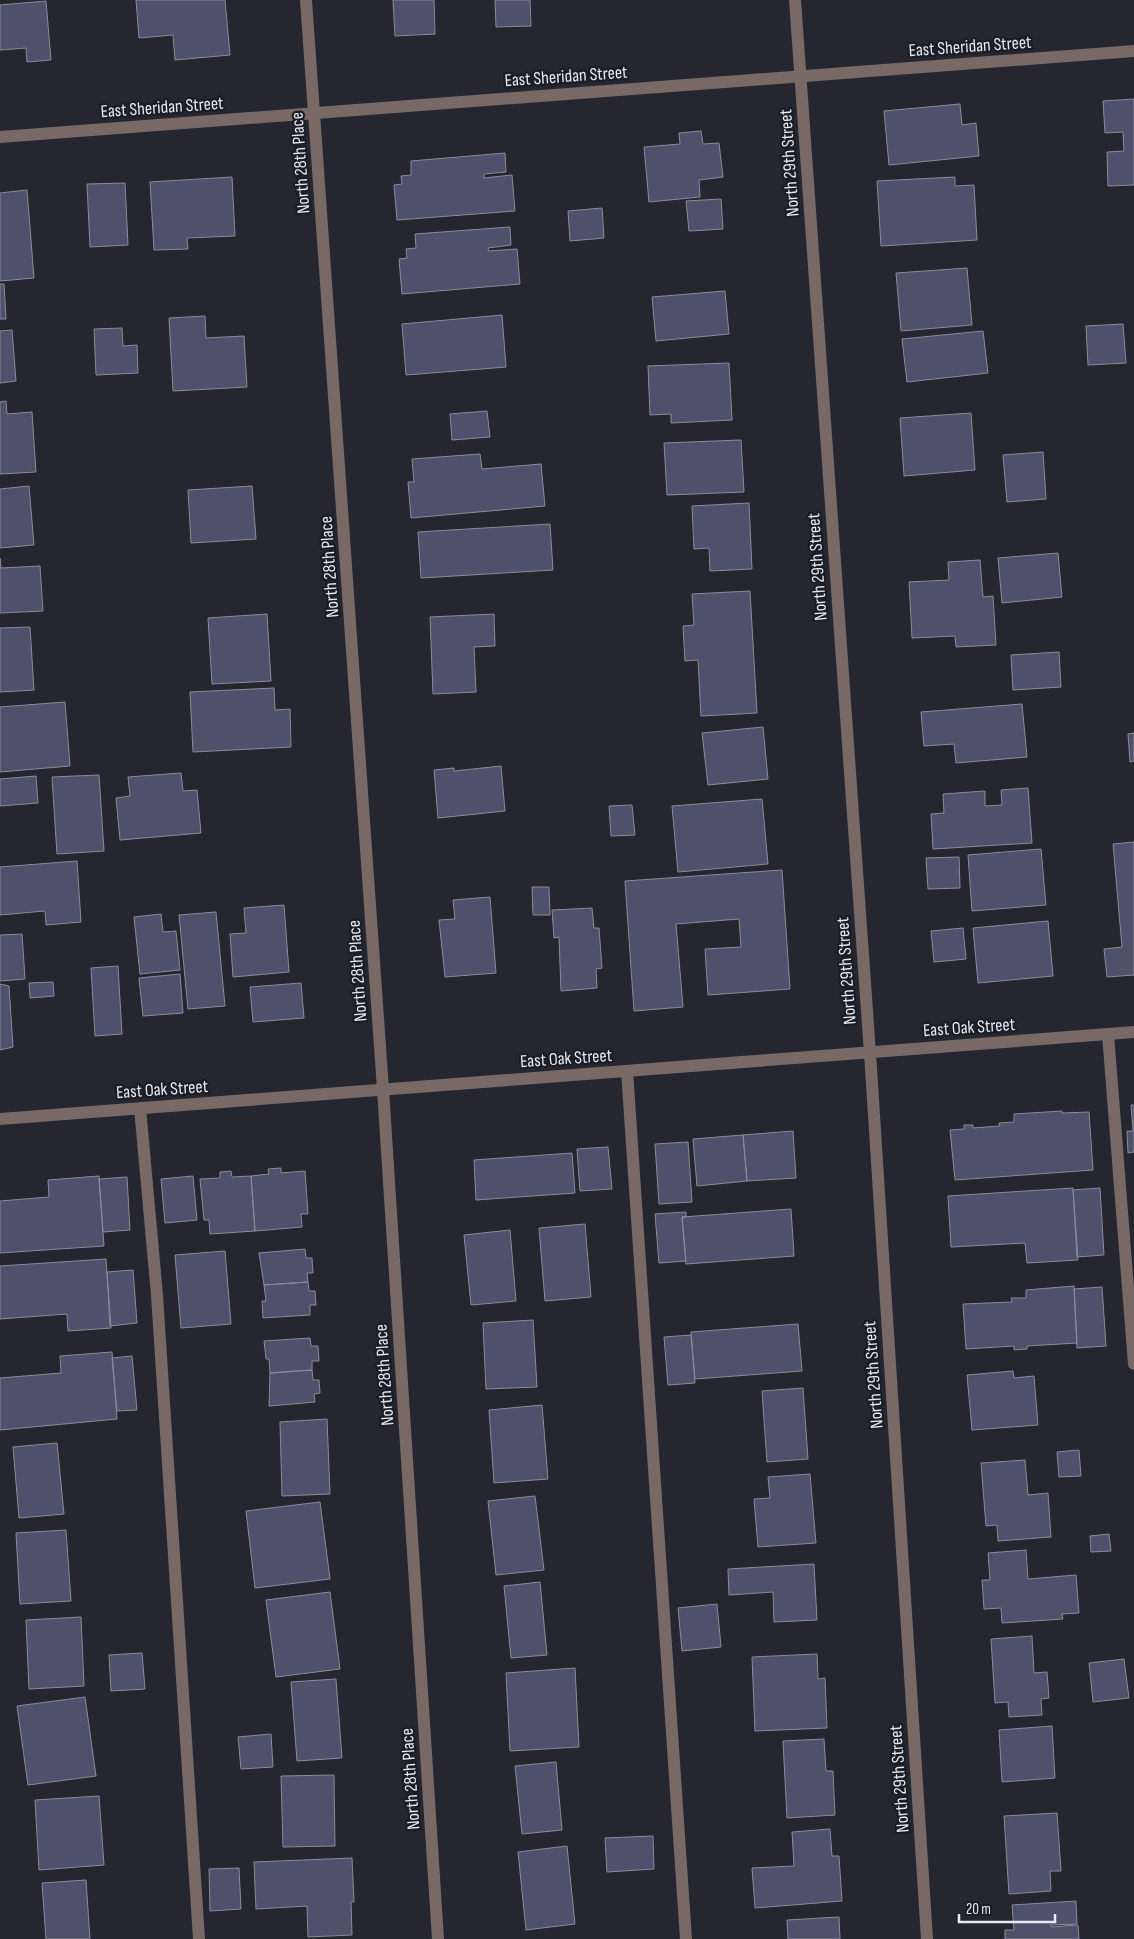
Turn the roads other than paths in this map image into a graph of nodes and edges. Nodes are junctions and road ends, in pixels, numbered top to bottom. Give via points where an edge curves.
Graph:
1 (306, 0) edge
2 (795, 0) edge
3 (1134, 51) edge
4 (800, 76) junction
5 (314, 113) junction
6 (0, 137) edge
7 (1134, 1032) edge
8 (1108, 1034) junction
9 (870, 1053) junction
10 (627, 1071) junction
11 (384, 1089) junction
12 (140, 1108) junction
13 (0, 1119) edge
14 (1134, 1364) edge
15 (199, 1939) edge
16 (438, 1939) edge
17 (686, 1939) edge
18 (927, 1939) edge

1 - 5 street, North 28th Place
2 - 4 street, North 29th Street
3 - 4 street, East Sheridan Street
4 - 5 street, East Sheridan Street
4 - 9 street, North 29th Street
5 - 6 street, East Sheridan Street
5 - 11 street, North 28th Place
7 - 8 street, East Oak Street
8 - 9 street, East Oak Street
8 - 14 street
9 - 10 street, East Oak Street
9 - 18 street, North 29th Street
10 - 11 street, East Oak Street
10 - 17 street
11 - 12 street, East Oak Street
11 - 16 street, North 28th Place
12 - 13 street, East Oak Street
12 - 15 street via 157,1304

